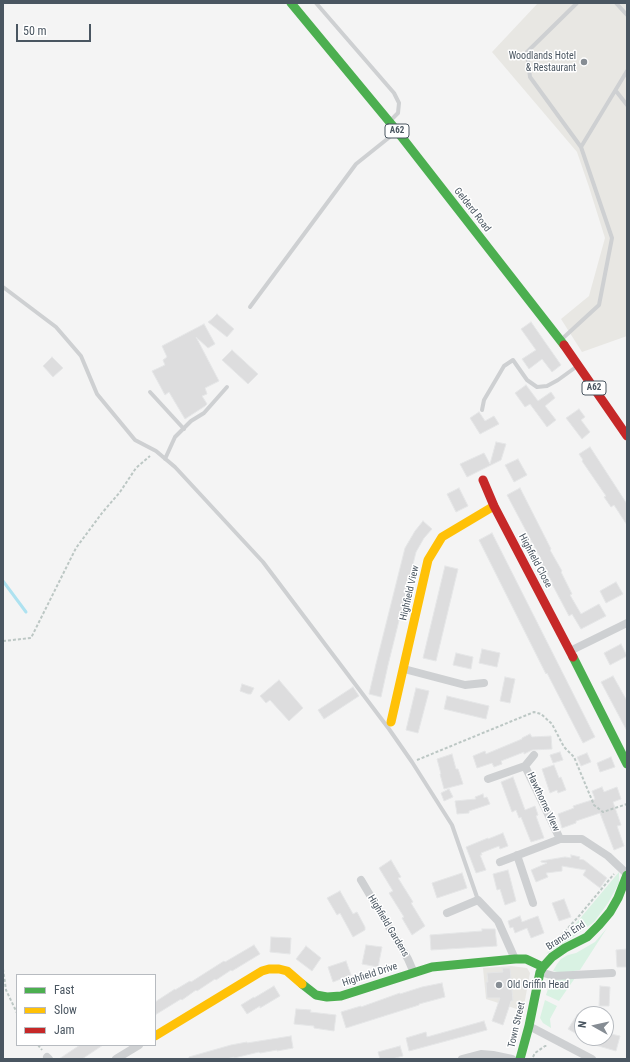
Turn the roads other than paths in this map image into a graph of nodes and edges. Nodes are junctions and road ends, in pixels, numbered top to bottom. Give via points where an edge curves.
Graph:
1 (291, 3) edge
2 (316, 3) edge
3 (577, 3) edge
4 (616, 3) edge
5 (627, 15) edge
6 (627, 71) edge
7 (616, 91) junction
8 (627, 105) edge
9 (389, 122) junction
10 (397, 131) junction
11 (581, 147) junction
12 (3, 287) edge
13 (250, 307) dead end
14 (560, 340) junction
15 (578, 365) junction
16 (227, 387) dead end
17 (150, 392) dead end
18 (482, 410) dead end
19 (184, 429) junction
20 (627, 436) edge
21 (165, 459) junction
22 (483, 480) dead end
23 (494, 506) junction
24 (627, 623) edge
25 (570, 651) junction
26 (404, 669) junction
27 (484, 683) dead end
28 (391, 722) dead end
29 (534, 755) dead end
30 (627, 764) edge
31 (525, 766) junction
32 (488, 779) dead end
33 (560, 839) junction
34 (517, 855) junction
35 (500, 862) dead end
36 (627, 874) edge
37 (361, 880) dead end
38 (618, 898) junction
39 (478, 900) junction
40 (627, 901) edge
41 (533, 903) dead end
42 (448, 913) dead end
43 (515, 959) junction
44 (541, 970) junction
45 (414, 973) junction
46 (612, 973) dead end
47 (529, 1026) junction
48 (156, 1035) edge
49 (137, 1046) edge
50 (116, 1059) edge
51 (462, 1059) edge
52 (512, 1059) edge
53 (520, 1059) edge
54 (592, 1059) edge

1 - 9 street, Gelderd Road / A62
2 - 9 lane via 394,93 399,103 398,113
3 - 11 lane via 527,52 530,77
4 - 5 lane
6 - 7 lane
7 - 8 lane
7 - 11 lane
9 - 10 street, Gelderd Road / A62
10 - 13 lane via 356,164
10 - 14 street, Gelderd Road / A62
11 - 14 lane via 612,238 599,305
12 - 21 lane via 56,327 81,356 97,394 135,440
14 - 15 street, Gelderd Road / A62
15 - 18 lane via 547,386 537,387 527,380 513,360 504,366 484,400
15 - 20 street, Gelderd Road / A62
16 - 19 lane via 204,413
17 - 19 lane
19 - 21 lane via 175,437
21 - 39 lane via 263,562 389,729 452,825
22 - 23 street, Highfield Close
23 - 25 street, Highfield Close
23 - 26 street, Highfield View via 442,537 428,560
24 - 25 street
25 - 30 street, Highfield Close
26 - 27 street via 465,685
26 - 28 street, Highfield View
29 - 31 street, Hawthorne View
31 - 32 street, Hawthorne View
31 - 33 street, Hawthorne View
33 - 34 street
33 - 36 street via 582,839 608,856
34 - 35 street
34 - 41 street
36 - 38 street, Branch End
37 - 45 street, Highfield Gardens
38 - 40 street
38 - 44 street, Branch End via 600,925 586,937 552,957
39 - 42 street
39 - 43 street via 498,920
43 - 44 street, Highfield Drive via 526,959
43 - 45 street, Highfield Drive via 448,964
44 - 46 street via 554,976
44 - 47 street, Town Street
45 - 48 street, Highfield Drive via 341,996 327,997 306,988 287,971 262,971
47 - 53 street, Town Street
47 - 54 street
49 - 50 street
51 - 52 street via 481,1054

